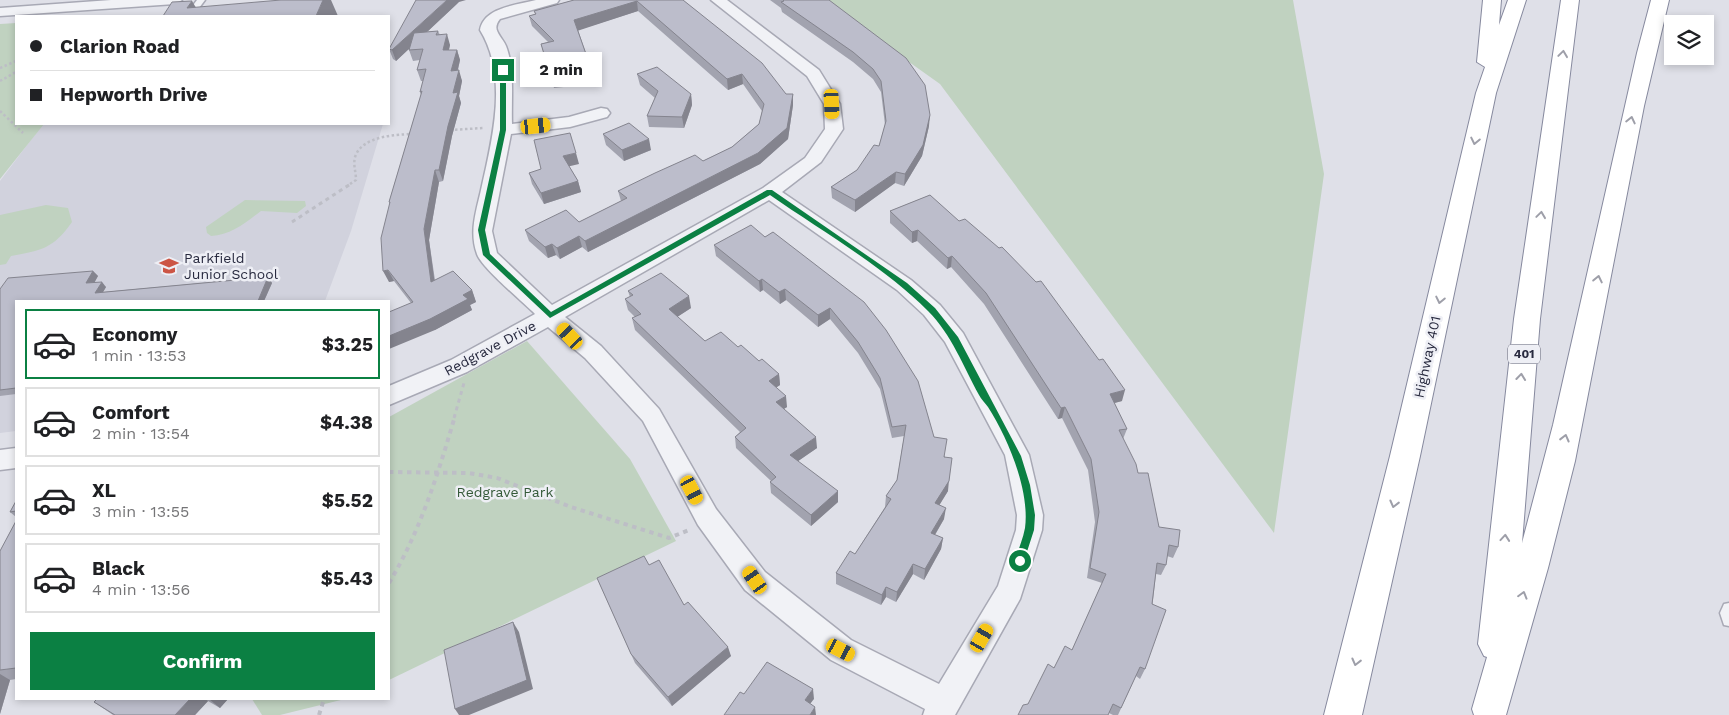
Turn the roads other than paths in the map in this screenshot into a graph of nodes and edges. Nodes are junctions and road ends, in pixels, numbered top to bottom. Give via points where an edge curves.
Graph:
1 (175, 0) edge
2 (201, 0) edge
3 (552, 0) edge
4 (718, 0) edge
5 (1492, 0) edge
6 (1517, 0) edge
7 (1570, 0) edge
8 (1660, 0) edge
9 (0, 12) edge
10 (190, 15) edge
11 (1486, 94) junction
12 (601, 113) dead end
13 (503, 128) junction
14 (770, 192) junction
15 (550, 315) junction
16 (390, 396) edge
17 (15, 458) edge
18 (0, 460) edge
19 (1729, 609) edge
20 (1729, 620) edge
21 (942, 709) edge
22 (1490, 712) edge
23 (1343, 715) edge

1 - 9 street
2 - 10 lane
3 - 13 street via 495,16 489,23 488,30 498,46 503,70
4 - 14 street, Redgrave Drive via 813,73 832,104 834,129 812,162
5 - 11 highway
6 - 11 highway, Highway 401
22 -> 7 highway, 401 via 1528,319
22 -> 8 highway via 1568,426 1628,134
11 -> 23 highway, Highway 401
12 - 13 street via 570,122
13 - 15 street via 484,216 482,242 486,255
14 - 15 street, Redgrave Drive
14 - 21 street via 904,284 932,310 955,339 1017,456 1026,485 1029,530 1010,590
15 - 16 street, Redgrave Drive via 459,366
15 - 21 street via 570,336 592,352 651,415 710,520 755,580 841,650
17 - 18 street
19 - 20 lane

